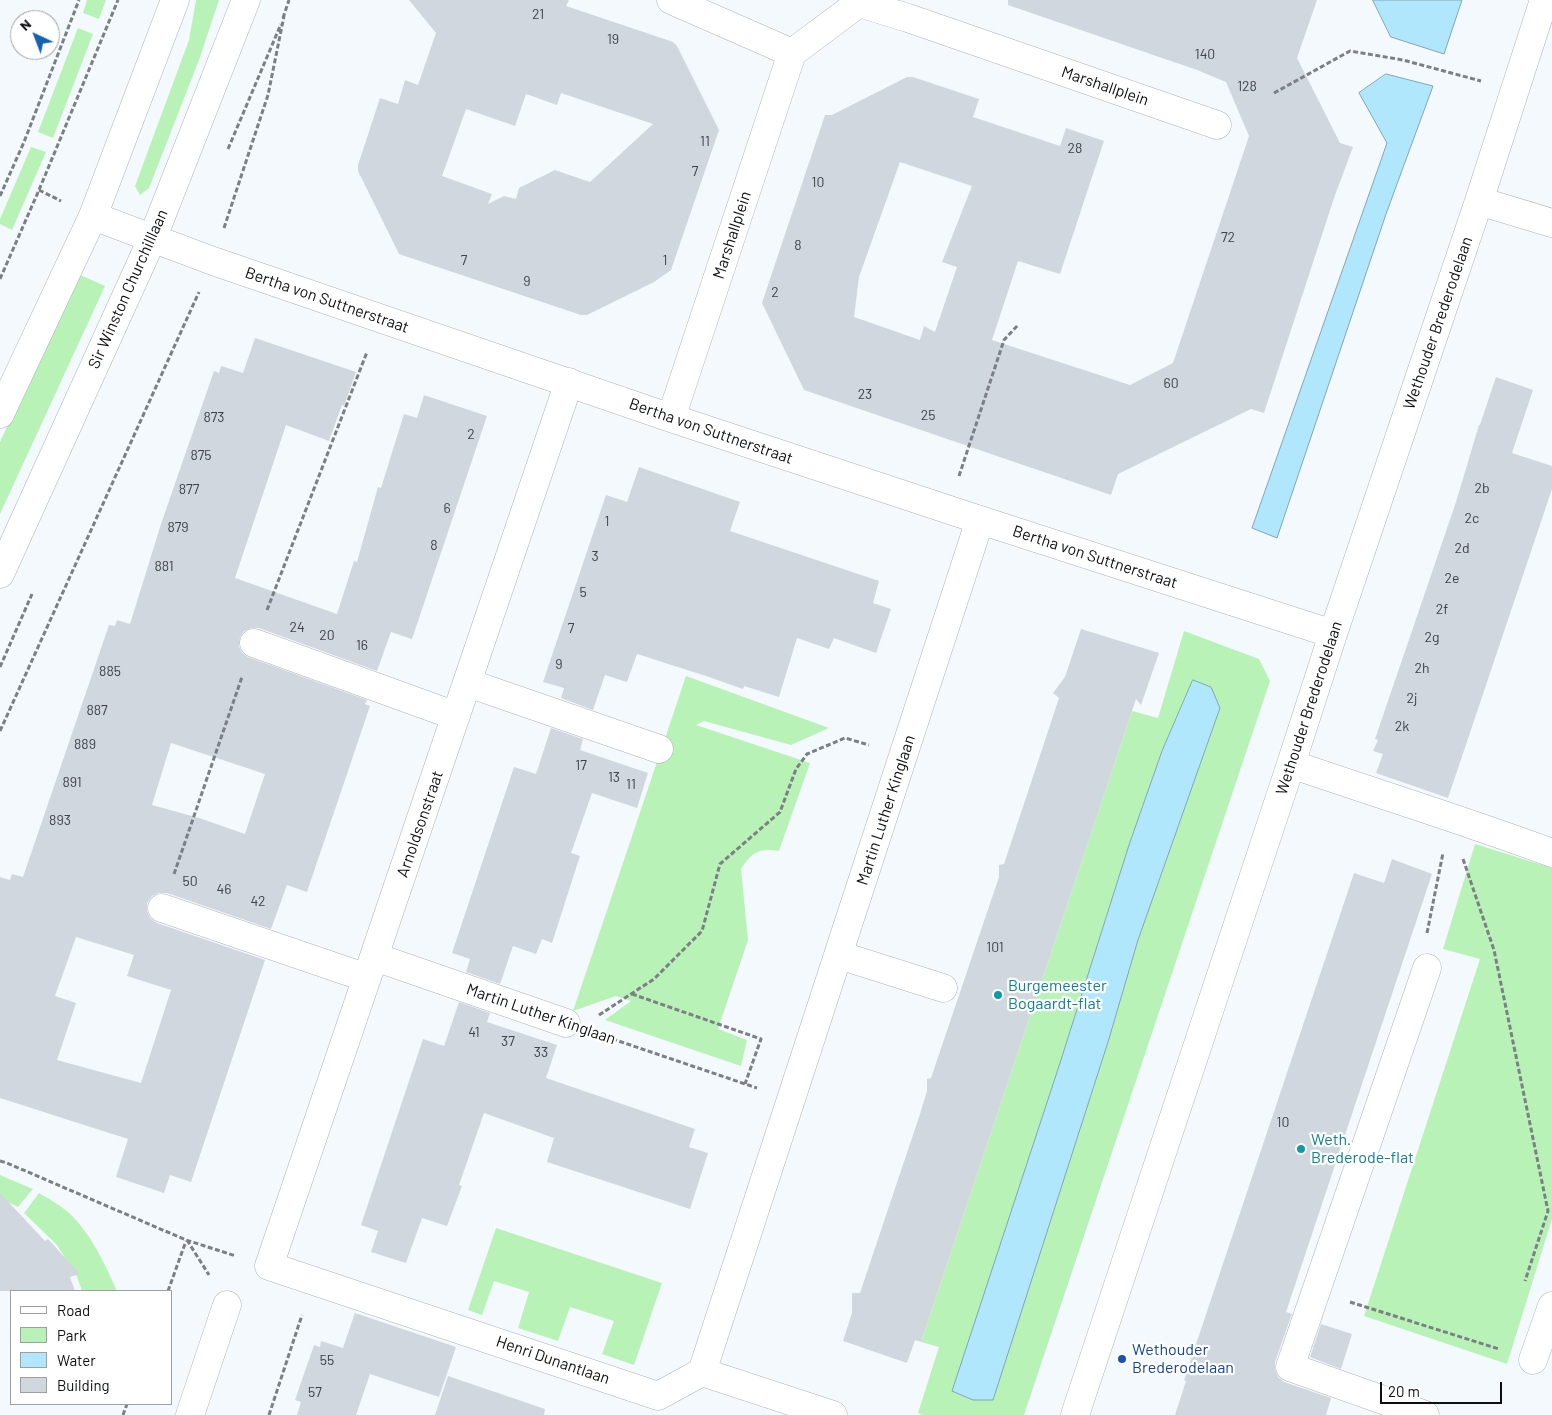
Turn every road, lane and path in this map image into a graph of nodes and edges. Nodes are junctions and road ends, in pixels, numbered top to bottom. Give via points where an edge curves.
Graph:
1 (79, 0) edge
2 (118, 0) edge
3 (175, 0) edge
4 (246, 0) edge
5 (671, 0) edge
6 (1544, 0) edge
7 (912, 9) edge
8 (284, 16) dead end
9 (792, 53) junction
10 (1486, 82) dead end
11 (1274, 93) dead end
12 (1216, 125) dead end
13 (0, 196) edge
14 (1480, 201) junction
15 (93, 216) junction
16 (1552, 223) edge
17 (153, 237) junction
18 (213, 261) junction
19 (0, 278) edge
20 (1018, 325) dead end
21 (569, 382) junction
22 (0, 414) edge
23 (671, 418) junction
24 (948, 510) junction
25 (980, 520) junction
26 (0, 574) edge
27 (1333, 634) junction
28 (254, 643) dead end
29 (468, 683) junction
30 (456, 716) junction
31 (0, 731) edge
32 (658, 749) dead end
33 (904, 756) junction
34 (1292, 764) junction
35 (1450, 818) junction
36 (1552, 853) edge
37 (162, 908) dead end
38 (838, 955) junction
39 (371, 968) junction
40 (1427, 968) joint
41 (942, 988) dead end
42 (632, 994) junction
43 (573, 1025) junction
44 (745, 1084) junction
45 (792, 1100) junction
46 (0, 1161) edge
47 (186, 1240) junction
48 (270, 1266) junction
49 (314, 1281) junction
50 (1524, 1285) dead end
51 (168, 1290) edge
52 (1316, 1292) junction
53 (227, 1305) joint
54 (1552, 1306) edge
55 (1503, 1350) dead end
56 (1534, 1360) dead end
57 (702, 1372) junction
58 (190, 1415) edge
59 (269, 1415) edge
60 (833, 1415) edge
61 (1074, 1415) edge
62 (1425, 1415) edge

1 - 13 path
2 - 19 path
3 - 15 street
4 - 17 street, Sir Winston Churchilllaan
5 - 9 street
6 - 14 street, Wethouder Brederodelaan
7 - 9 street, Marshallplein via 859,3
7 - 12 street, Marshallplein
8 - 18 path via 268,95
9 - 23 street, Marshallplein
10 - 11 path via 1403,60 1350,51
14 - 16 street
14 - 27 street, Wethouder Brederodelaan
15 - 17 street, Bertha von Suttnerstraat
15 - 22 street
17 - 18 street, Bertha von Suttnerstraat
17 - 26 street, Sir Winston Churchilllaan
18 - 21 street, Bertha von Suttnerstraat
18 - 31 path
20 - 24 path via 1004,340
21 - 23 street, Bertha von Suttnerstraat
21 - 29 street, Arnoldsonstraat
23 - 24 street, Bertha von Suttnerstraat
24 - 25 street, Bertha von Suttnerstraat
25 - 27 street, Bertha von Suttnerstraat
25 - 33 street, Martin Luther Kinglaan
27 - 34 street, Wethouder Brederodelaan
28 - 30 street
29 - 30 street, Arnoldsonstraat
29 - 32 street
30 - 39 street, Arnoldsonstraat
33 - 38 street, Martin Luther Kinglaan
33 - 42 path via 845,738 807,754 796,769 780,812 720,864 702,931 654,980
34 - 35 street
34 - 61 street, Wethouder Brederodelaan
35 - 36 street
35 - 40 path via 1423,952
35 - 50 path via 1494,950 1548,1211
37 - 39 street, Martin Luther Kinglaan
38 - 41 street
38 - 45 street, Martin Luther Kinglaan
39 - 43 street, Martin Luther Kinglaan
39 - 48 street, Arnoldsonstraat
40 - 52 street
42 - 43 path
42 - 44 path via 761,1038
43 - 44 path, Martin Luther Kinglaan
44 - 45 path, Martin Luther Kinglaan
45 - 57 street, Martin Luther Kinglaan
46 - 47 path
47 - 48 path
47 - 51 path
47 - 53 path
48 - 49 street, Henri Dunantlaan
49 - 57 street, Henri Dunantlaan via 658,1396
49 - 59 path
52 - 55 path
52 - 62 street via 1290,1368
53 - 58 street
54 - 56 street
57 - 60 street

